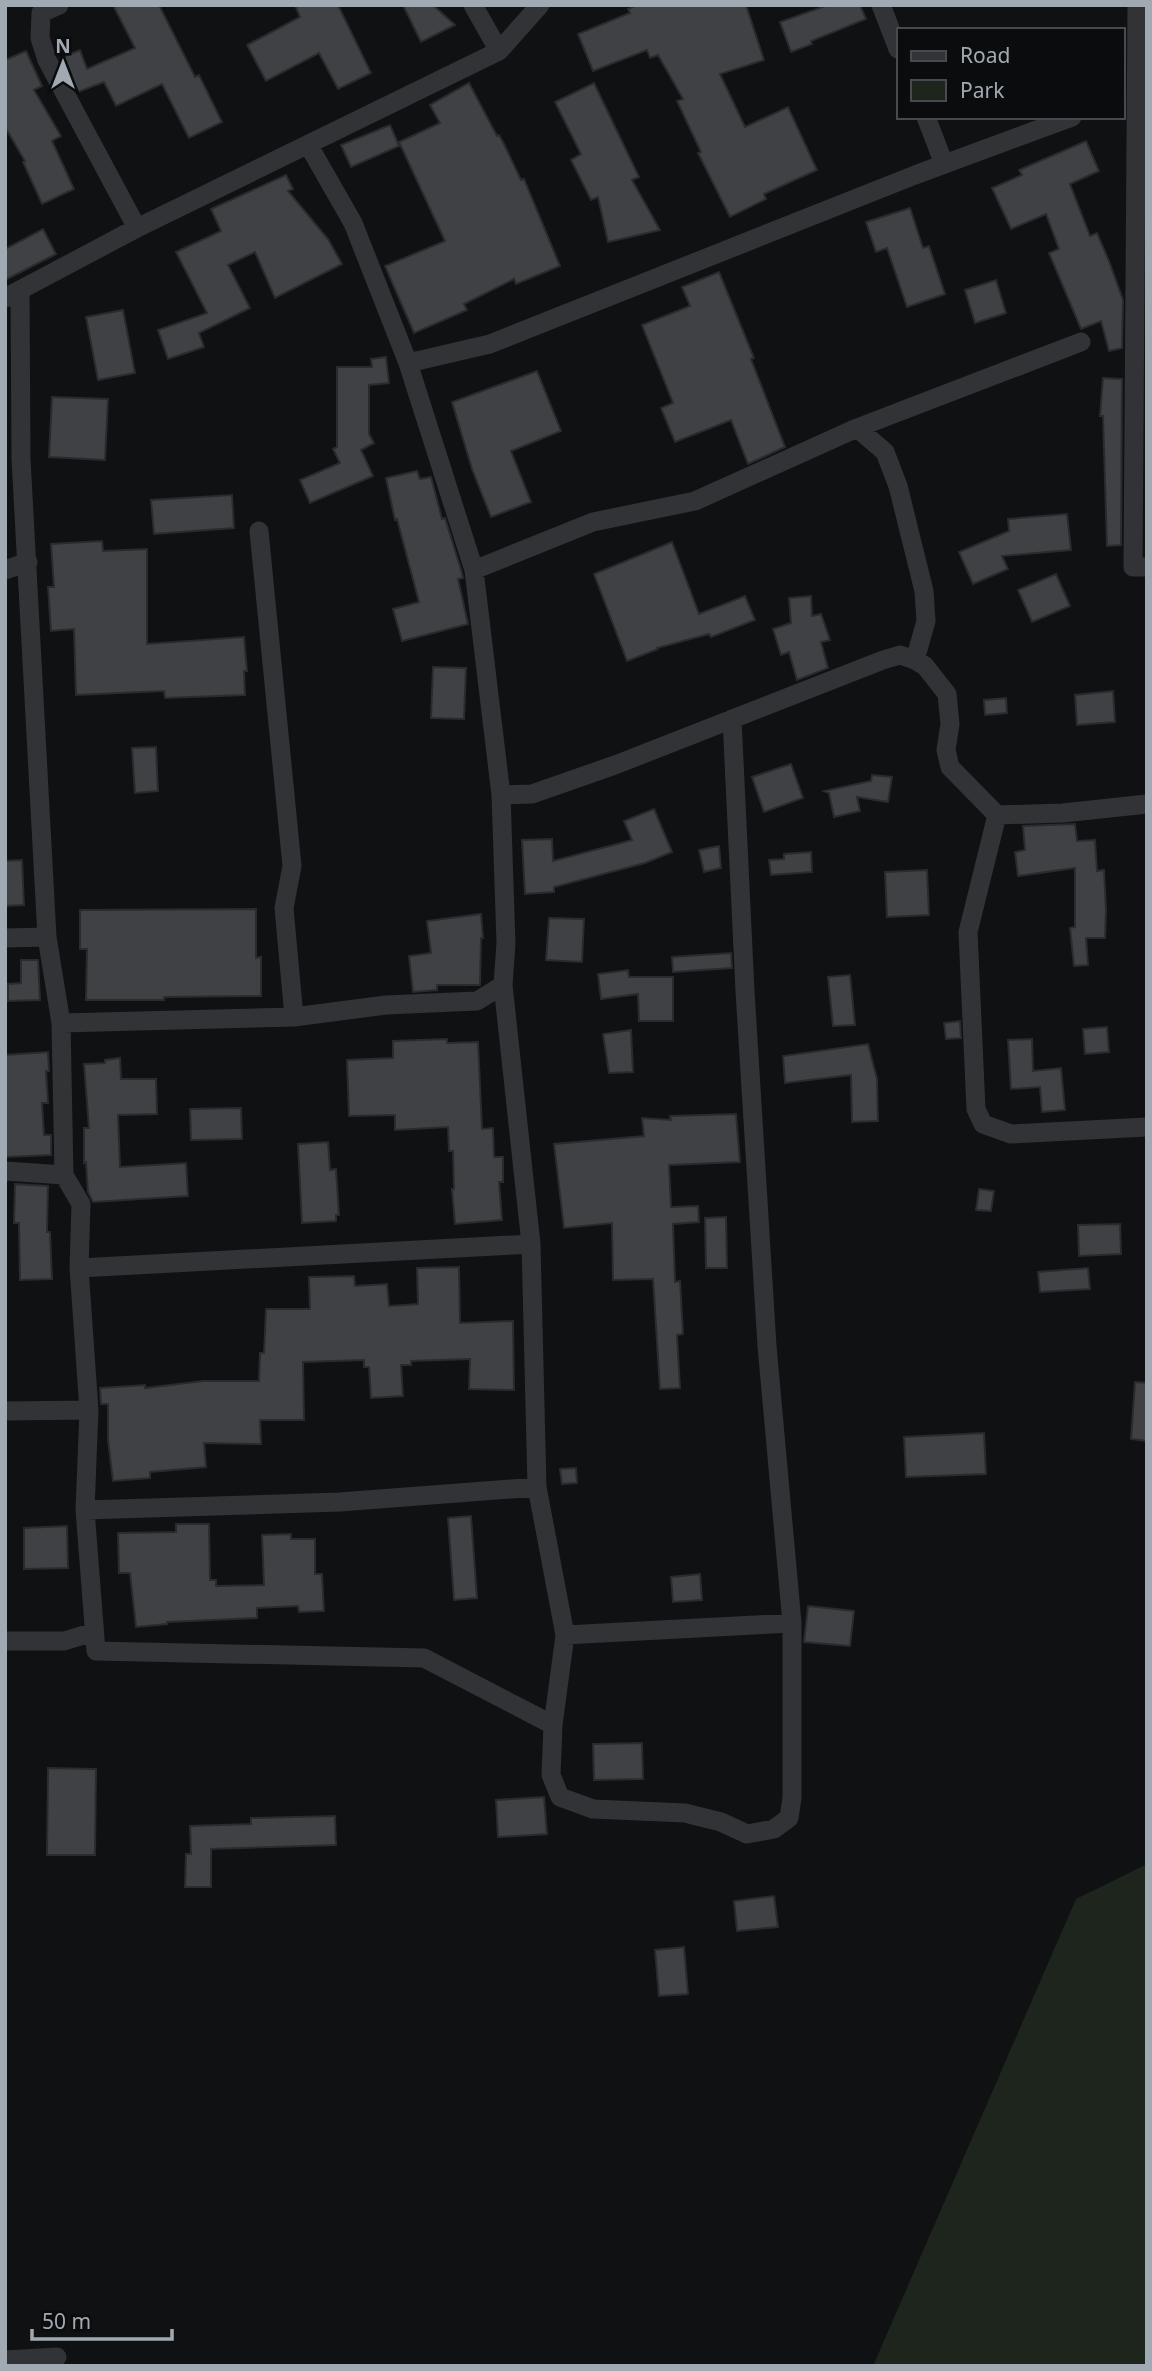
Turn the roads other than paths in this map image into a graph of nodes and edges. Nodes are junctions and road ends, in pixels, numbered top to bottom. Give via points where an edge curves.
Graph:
1 (59, 5) edge
2 (473, 5) edge
3 (540, 5) edge
4 (881, 5) edge
5 (1137, 5) edge
6 (897, 45) edge
7 (499, 51) junction
8 (927, 119) edge
9 (1067, 119) edge
10 (309, 146) junction
11 (944, 164) junction
12 (137, 228) junction
13 (13, 294) edge
14 (1141, 310) edge
15 (1081, 342) dead end
16 (408, 363) junction
17 (857, 428) junction
18 (259, 531) dead end
19 (28, 562) junction
20 (1147, 568) edge
21 (5, 570) edge
22 (474, 570) junction
23 (915, 660) junction
24 (732, 719) junction
25 (501, 795) junction
26 (1147, 804) edge
27 (997, 815) junction
28 (47, 937) junction
29 (5, 938) edge
30 (503, 985) junction
31 (294, 1017) junction
32 (61, 1023) junction
33 (1147, 1127) edge
34 (5, 1171) edge
35 (64, 1175) junction
36 (531, 1244) junction
37 (79, 1268) junction
38 (89, 1410) junction
39 (5, 1411) edge
40 (537, 1487) junction
41 (85, 1510) junction
42 (792, 1623) junction
43 (94, 1632) junction
44 (565, 1635) junction
45 (5, 1641) edge
46 (552, 1725) junction
47 (57, 2357) dead end
48 (5, 2360) edge

1 - 12 street via 41,13 40,38 47,61
2 - 7 street
3 - 7 street
4 - 6 street
5 - 14 street
7 - 10 street
8 - 11 street
9 - 11 street
10 - 12 street
10 - 16 street via 353,222
11 - 16 street via 490,344
12 - 13 street
13 - 19 street
14 - 20 street via 1133,567
15 - 17 street
16 - 22 street
17 - 22 street via 695,501 593,522
17 - 23 street via 885,452 898,486 924,591 926,621
18 - 31 street via 292,866 284,908
19 - 21 street
19 - 28 street
22 - 25 street
23 - 24 street via 900,655 883,660
23 - 27 street via 947,694 950,767
24 - 25 street via 532,794
24 - 42 street via 767,1346
25 - 30 street
26 - 27 street
27 - 33 street via 968,932 976,1109 983,1124 1011,1133
28 - 29 street
28 - 32 street
30 - 31 street via 477,1001 386,1005
30 - 36 street
31 - 32 street
32 - 35 street
34 - 35 street
35 - 37 street via 81,1204
36 - 37 street
36 - 40 street
37 - 38 street
38 - 39 street
38 - 41 street
40 - 41 street via 340,1502
40 - 44 street
41 - 43 street
42 - 44 street
42 - 46 street via 792,1798 789,1818 774,1829 747,1834 685,1813 593,1809 560,1797 551,1775
43 - 45 street via 65,1641
43 - 46 street via 96,1651 424,1658
44 - 46 street
47 - 48 street

